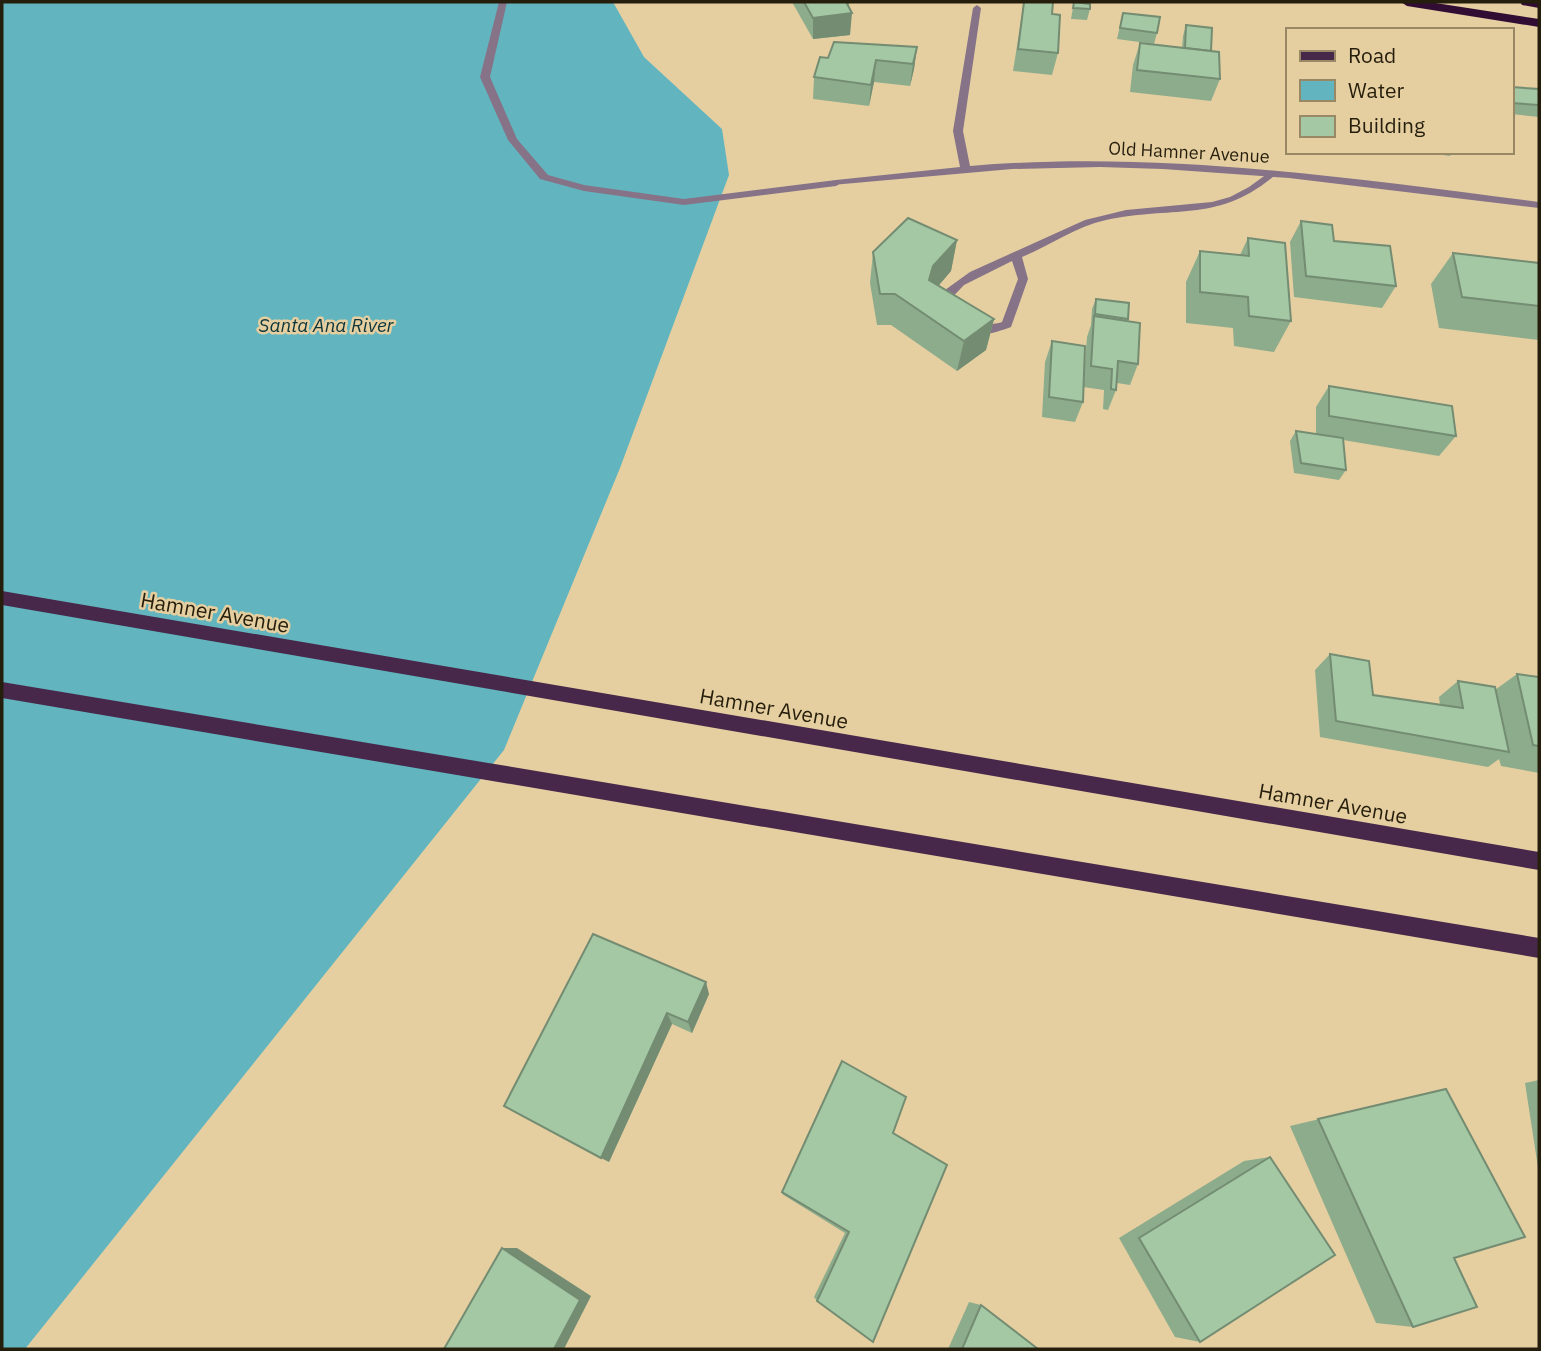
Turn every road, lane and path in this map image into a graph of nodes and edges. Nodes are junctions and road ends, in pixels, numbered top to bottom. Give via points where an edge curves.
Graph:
1 (503, 2) edge
2 (1407, 2) edge
3 (1526, 2) edge
4 (1539, 4) edge
5 (977, 8) dead end
6 (1539, 23) edge
7 (966, 171) junction
8 (1271, 174) junction
9 (1539, 205) edge
10 (1016, 256) junction
11 (941, 314) edge
12 (962, 325) edge
13 (2, 598) edge
14 (2, 690) edge
15 (1539, 861) edge
16 (1539, 948) edge

1 - 7 street, Old Hamner Avenue via 485,77 513,140 544,177 584,188 684,202
2 - 6 highway
3 - 4 highway
5 - 7 street via 958,131
7 - 8 street, Old Hamner Avenue via 1064,165 1171,166
8 - 9 street, Old Hamner Avenue
8 - 10 street via 1254,191 1233,200 1104,217
10 - 11 street via 958,285 938,305
10 - 12 street via 1023,279 1007,324 991,330
13 - 15 main road, Hamner Avenue
14 - 16 main road

